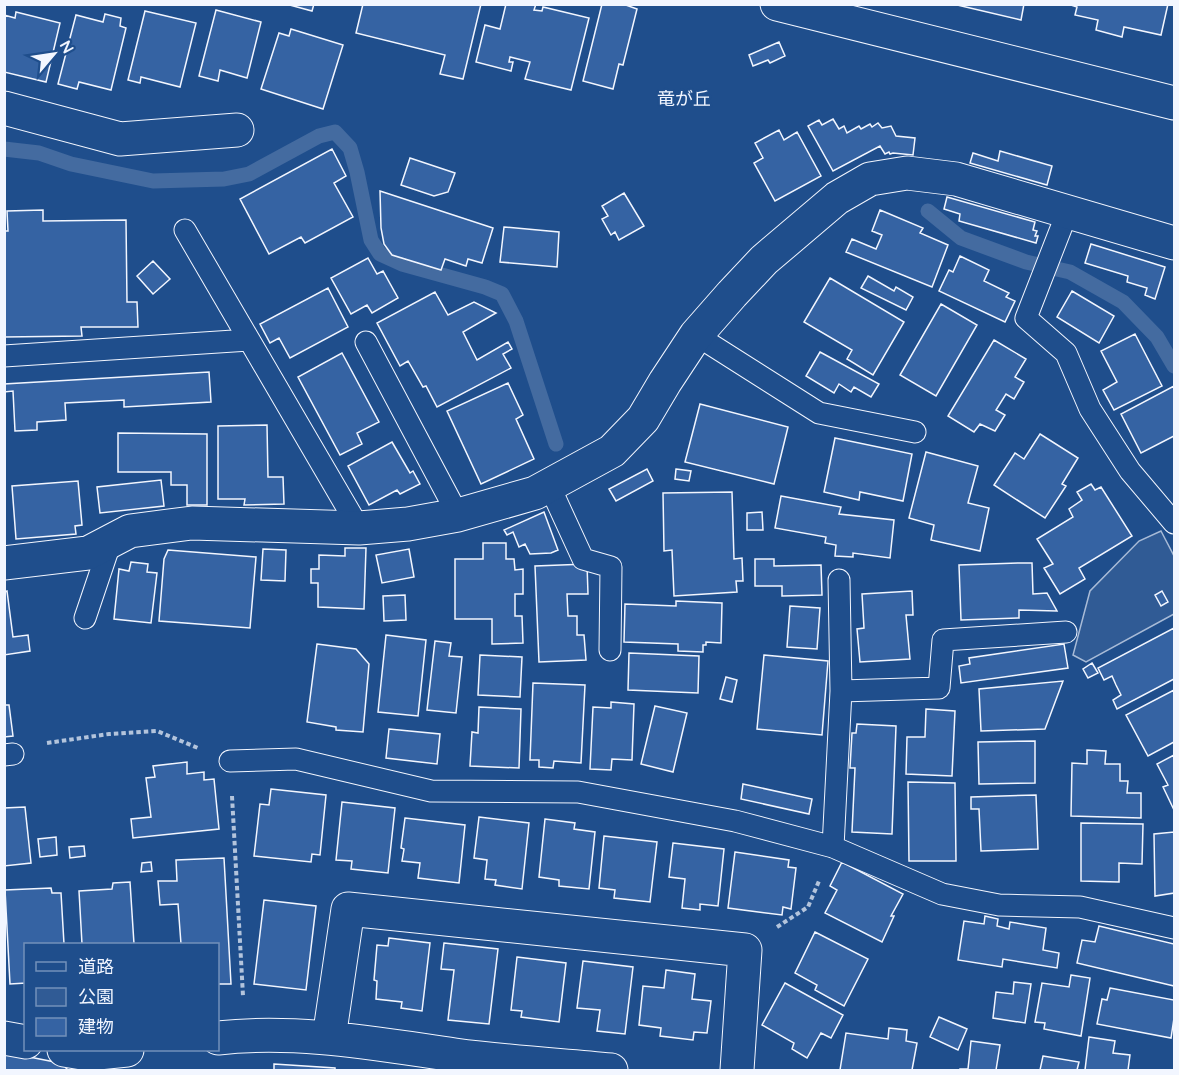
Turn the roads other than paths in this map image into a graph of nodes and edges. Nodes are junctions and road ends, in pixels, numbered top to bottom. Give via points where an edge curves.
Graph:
1 (777, 4) edge
2 (1174, 103) edge
3 (4, 108) edge
4 (237, 130) dead end
5 (1067, 213) junction
6 (185, 230) dead end
7 (1174, 243) edge
8 (696, 334) junction
9 (249, 339) junction
10 (366, 342) dead end
11 (4, 356) edge
12 (915, 432) dead end
13 (549, 485) junction
14 (458, 515) junction
15 (1174, 523) edge
16 (359, 528) junction
17 (111, 540) junction
18 (4, 563) edge
19 (839, 580) dead end
20 (85, 618) dead end
21 (1066, 632) dead end
22 (610, 650) dead end
23 (841, 691) junction
24 (230, 761) road end
25 (833, 847) junction
26 (1174, 928) edge
27 (231, 1037) edge
28 (4, 1038) edge
29 (329, 1038) junction
30 (24, 1042) edge
31 (70, 1051) edge
32 (117, 1051) edge
33 (476, 1064) edge
34 (611, 1071) edge
35 (737, 1071) edge

1 - 2 street
3 - 4 street via 120,139
5 - 7 street
5 - 8 street via 956,179 907,173 870,178 837,198 764,260
5 - 15 lane via 1026,318 1066,352 1096,418 1130,471
6 - 9 lane
8 - 12 lane via 819,412
8 - 13 street via 643,419 628,435 612,451
9 - 11 lane
9 - 16 lane
10 - 14 lane
13 - 14 street via 535,493
13 - 22 lane via 583,559 611,567
14 - 16 street
16 - 17 street via 192,523 130,531
17 - 18 street via 88,553
17 - 20 lane
19 - 23 lane
21 - 23 lane via 944,640 939,688
23 - 25 lane
24 - 25 lane via 296,759 431,791 578,792 735,821
25 - 26 lane via 942,894 999,905 1080,907
27 - 29 street
28 - 30 street
29 - 33 street
29 - 35 street via 348,909 745,950
31 - 32 street
33 - 34 street

